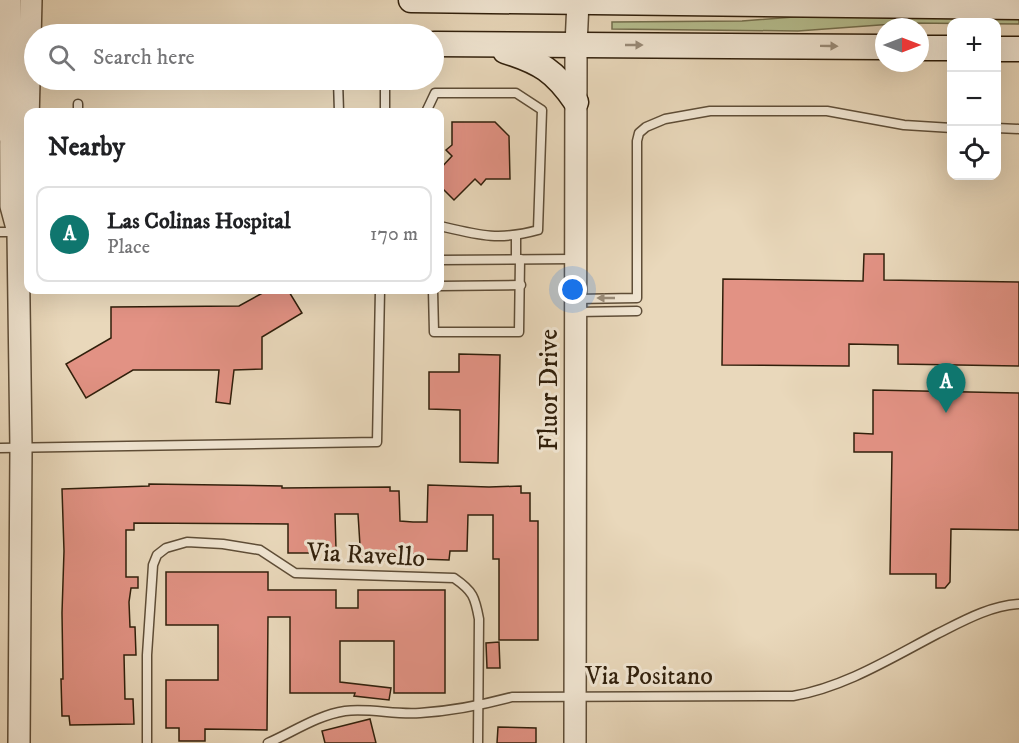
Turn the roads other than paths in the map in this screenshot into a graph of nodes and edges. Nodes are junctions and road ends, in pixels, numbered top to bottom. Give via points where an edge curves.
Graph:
1 (10, 0) edge
2 (31, 0) edge
3 (411, 0) edge
4 (578, 2) junction
5 (1019, 7) edge
6 (24, 24) edge
7 (24, 24) edge
8 (19, 42) edge
9 (444, 44) edge
10 (483, 45) junction
11 (576, 45) junction
12 (875, 47) edge
13 (929, 48) edge
14 (947, 48) edge
15 (1001, 49) edge
16 (1019, 49) edge
17 (338, 90) edge
18 (385, 90) edge
19 (0, 94) edge
20 (576, 102) junction
21 (339, 108) edge
22 (385, 108) edge
23 (428, 108) edge
24 (947, 128) edge
25 (1001, 129) edge
26 (1019, 129) edge
27 (11, 135) junction
28 (24, 157) edge
29 (24, 206) edge
30 (444, 227) edge
31 (9, 232) edge
32 (516, 236) junction
33 (23, 258) edge
34 (518, 259) junction
35 (575, 259) junction
36 (444, 260) edge
37 (521, 285) junction
38 (444, 286) edge
39 (380, 294) edge
40 (433, 294) edge
41 (575, 305) junction
42 (637, 311) dead end
43 (0, 448) edge
44 (21, 448) junction
45 (1019, 604) edge
46 (575, 696) junction
47 (479, 706) junction
48 (19, 743) edge
49 (147, 743) edge
50 (268, 743) edge
51 (478, 743) edge
52 (574, 743) edge

1 - 8 street
2 - 7 street
3 - 4 main road
4 - 5 main road
4 - 11 street, Fluor Drive
6 - 8 street
8 - 27 street
8 - 28 street
9 - 10 main road
10 - 11 main road
10 - 20 main road via 531,59 547,68
11 -> 12 main road
11 - 20 street, Fluor Drive
13 - 14 main road
15 - 16 main road
17 - 21 lane
18 - 22 lane
19 - 27 main road
20 - 35 street, Fluor Drive
23 - 32 lane via 435,93 516,93 542,110 538,230
24 -> 41 lane via 904,125 827,111 711,111 646,126 637,141 637,298
25 - 26 lane
27 - 31 street
29 - 31 street
30 - 32 lane via 489,237
31 - 33 street
32 - 34 lane
33 - 44 street
34 - 35 lane
34 - 36 lane
34 - 37 lane
35 - 41 street, Fluor Drive
37 - 38 lane
37 - 40 lane via 519,332 434,332
39 - 44 lane via 376,442
41 - 42 lane
41 - 46 street, Fluor Drive
43 - 44 lane
44 - 48 street
45 - 46 lane, Via Positano via 971,616 838,685 813,693
46 - 47 lane, Via Positano via 512,697
46 - 52 street, Fluor Drive
47 - 49 lane, Via Ravello via 480,619 476,600 454,578 295,573 260,550 187,542 166,548 153,565
47 - 50 lane, Via Positano via 419,713 345,711 317,719
47 - 51 lane, Via Ravello

